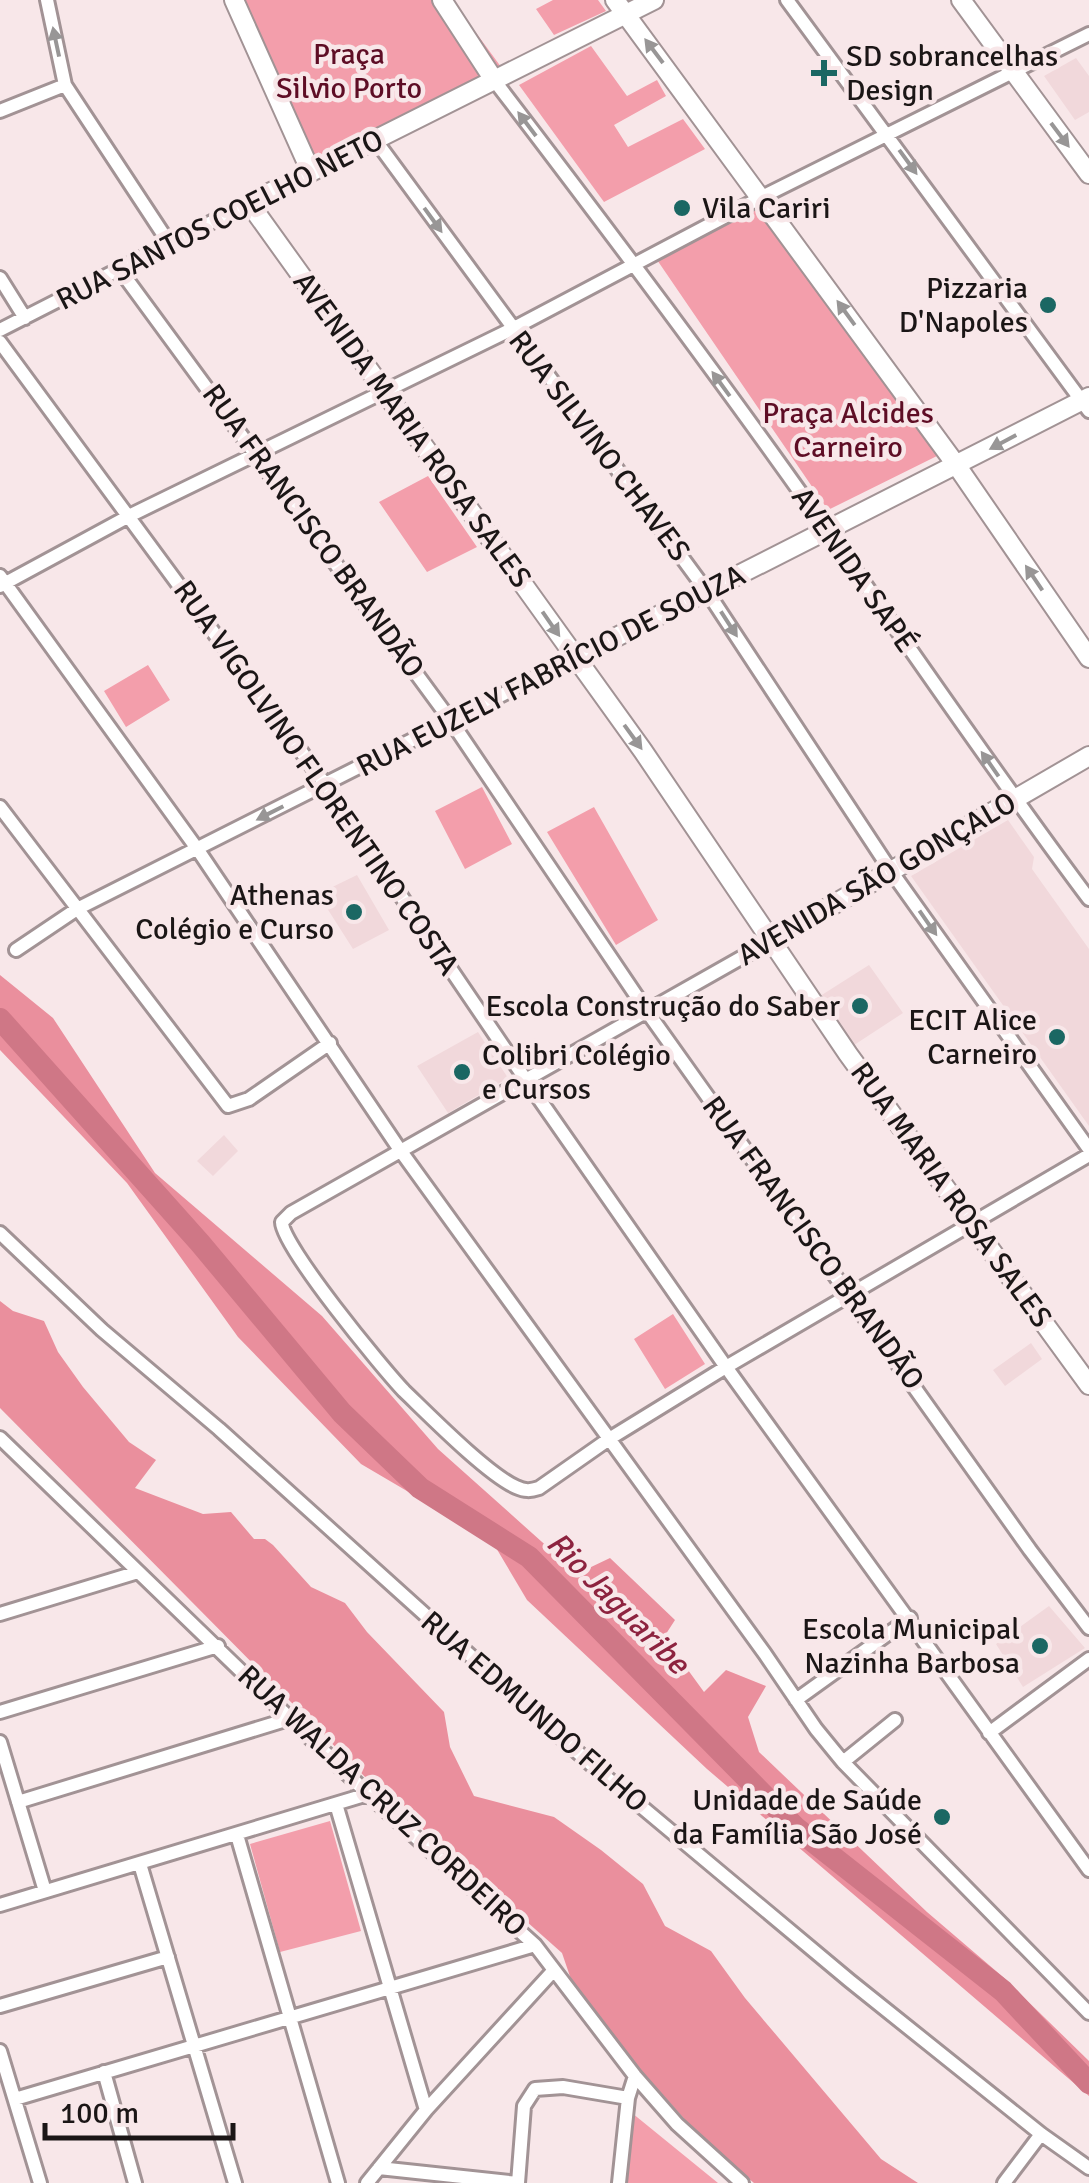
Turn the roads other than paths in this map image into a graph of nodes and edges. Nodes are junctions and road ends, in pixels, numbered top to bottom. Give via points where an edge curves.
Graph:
1 (47, 0) edge
2 (234, 0) edge
3 (442, 0) edge
4 (654, 0) edge
5 (788, 0) edge
6 (961, 0) edge
7 (621, 7) edge
8 (1089, 34) edge
9 (1013, 71) junction
10 (494, 80) junction
11 (65, 85) junction
12 (0, 111) edge
13 (888, 133) junction
14 (376, 141) junction
15 (311, 172) junction
16 (1089, 174) edge
17 (762, 197) junction
18 (249, 203) junction
19 (170, 243) junction
20 (634, 264) junction
21 (120, 270) junction
22 (0, 278) edge
23 (25, 318) junction
24 (512, 328) junction
25 (0, 330) edge
26 (0, 342) edge
27 (385, 391) junction
28 (1087, 403) edge
29 (258, 455) junction
30 (957, 466) junction
31 (130, 516) junction
32 (827, 530) junction
33 (2, 582) edge
34 (708, 593) junction
35 (575, 658) junction
36 (1089, 658) edge
37 (452, 720) junction
38 (1089, 756) edge
39 (325, 784) junction
40 (1016, 801) junction
41 (0, 807) edge
42 (198, 850) junction
43 (891, 871) junction
44 (1089, 899) edge
45 (77, 909) junction
46 (770, 942) junction
47 (16, 950) dead end
48 (646, 1010) junction
49 (330, 1043) junction
50 (526, 1080) junction
51 (400, 1150) junction
52 (1089, 1152) edge
53 (973, 1223) junction
54 (0, 1233) edge
55 (850, 1294) junction
56 (726, 1368) junction
57 (1089, 1385) edge
58 (0, 1438) edge
59 (610, 1439) junction
60 (138, 1572) junction
61 (0, 1614) edge
62 (910, 1618) junction
63 (1089, 1628) edge
64 (218, 1646) junction
65 (1089, 1659) edge
66 (796, 1700) junction
67 (0, 1712) edge
68 (292, 1718) junction
69 (895, 1720) dead end
70 (989, 1733) junction
71 (0, 1742) edge
72 (843, 1762) junction
73 (368, 1794) junction
74 (18, 1802) junction
75 (336, 1804) junction
76 (237, 1835) junction
77 (140, 1864) junction
78 (1089, 1870) edge
79 (45, 1890) junction
80 (0, 1905) edge
81 (535, 1945) junction
82 (168, 1957) junction
83 (554, 1970) junction
84 (391, 1988) junction
85 (1083, 1996) edge
86 (0, 2006) edge
87 (1089, 2013) edge
88 (290, 2018) junction
89 (194, 2046) junction
90 (0, 2051) edge
91 (104, 2072) junction
92 (635, 2076) junction
93 (15, 2098) junction
94 (628, 2098) junction
95 (426, 2110) junction
96 (1041, 2134) junction
97 (379, 2168) junction
98 (1089, 2168) edge
99 (40, 2183) edge
100 (135, 2183) edge
101 (235, 2183) edge
102 (338, 2183) edge
103 (367, 2183) edge
104 (518, 2183) edge
105 (619, 2183) edge
106 (742, 2183) edge
107 (1004, 2183) edge

11 -> 1 street
2 - 15 main road
3 - 10 main road, AVENIDA SAPÉ
4 - 7 main road, RUA SANTOS COELHO NETO
5 - 13 street
6 - 9 main road
7 - 10 main road, RUA SANTOS COELHO NETO
17 -> 7 main road
8 - 9 street
9 - 13 street
9 -> 16 main road
10 - 14 main road, RUA SANTOS COELHO NETO
20 -> 10 street, AVENIDA SAPÉ
11 - 12 street
11 - 19 street
13 - 17 street
13 -> 28 street
14 - 15 main road, RUA SANTOS COELHO NETO
14 -> 24 street, RUA SILVINO CHAVES
15 - 18 main road, RUA SANTOS COELHO NETO
17 - 20 street
30 -> 17 main road
18 - 19 street, RUA SANTOS COELHO NETO
18 - 27 main road, AVENIDA MARIA ROSA SALES
19 - 21 street, RUA SANTOS COELHO NETO
20 - 24 street
32 -> 20 street, AVENIDA SAPÉ
21 - 23 street, RUA SANTOS COELHO NETO
21 - 29 street, RUA FRANCISCO BRANDÃO
22 - 23 street
23 - 25 street, RUA SANTOS COELHO NETO
24 - 27 street
24 - 34 street, RUA SILVINO CHAVES
26 - 31 street, RUA VIGOLVINO FLORENTINO COSTA
27 - 29 street
27 -> 35 main road, AVENIDA MARIA ROSA SALES
28 -> 30 main road, RUA EUZELY FABRÍCIO DE SOUZA
29 - 31 street
29 - 37 street, RUA FRANCISCO BRANDÃO
30 - 32 main road, RUA EUZELY FABRÍCIO DE SOUZA
36 -> 30 main road
31 - 33 street
31 - 39 street, RUA VIGOLVINO FLORENTINO COSTA
32 - 34 main road, RUA EUZELY FABRÍCIO DE SOUZA
40 -> 32 street, AVENIDA SAPÉ
33 - 42 street
34 - 35 main road, RUA EUZELY FABRÍCIO DE SOUZA
34 -> 43 street, RUA SILVINO CHAVES
35 - 37 street, RUA EUZELY FABRÍCIO DE SOUZA
35 -> 46 main road, RUA MARIA ROSA SALES
37 - 39 street, RUA EUZELY FABRÍCIO DE SOUZA
37 - 48 street, RUA FRANCISCO BRANDÃO
38 - 40 main road, AVENIDA SÃO GONÇALO
39 -> 42 street, RUA EUZELY FABRÍCIO DE SOUZA
39 - 50 street, RUA VIGOLVINO FLORENTINO COSTA
40 - 43 main road, AVENIDA SÃO GONÇALO
40 - 44 street, AVENIDA SAPÉ
41 - 45 street
42 - 45 street, RUA EUZELY FABRÍCIO DE SOUZA
42 - 49 street
43 - 46 main road, AVENIDA SÃO GONÇALO
43 -> 52 street, RUA SILVINO CHAVES
45 - 47 street, RUA EUZELY FABRÍCIO DE SOUZA
45 - 49 street via 228,1106
46 - 48 street, AVENIDA SÃO GONÇALO
46 - 53 main road, RUA MARIA ROSA SALES
48 - 50 street, AVENIDA SÃO GONÇALO
48 - 55 street, RUA FRANCISCO BRANDÃO
49 - 51 street
50 - 51 street, AVENIDA SÃO GONÇALO
50 - 56 street, RUA VIGOLVINO FLORENTINO COSTA
51 - 59 street
51 - 59 street, AVENIDA SÃO GONÇALO via 282,1222 286,1239 402,1388 503,1480 525,1490 546,1482
52 - 53 street
53 - 55 street
53 - 57 main road, RUA MARIA ROSA SALES
54 - 96 street, RUA EDMUNDO FILHO via 594,1767
55 - 56 street
55 - 63 street, RUA FRANCISCO BRANDÃO
56 - 59 street
56 - 62 street, RUA VIGOLVINO FLORENTINO COSTA
58 - 60 street, RUA WALDA CRUZ CORDEIRO
59 - 66 street
60 - 61 street
60 - 64 street, RUA WALDA CRUZ CORDEIRO
62 - 66 street
62 - 70 street
64 - 67 street
64 - 68 street, RUA WALDA CRUZ CORDEIRO
65 - 70 street
66 - 72 street
68 - 73 street, RUA WALDA CRUZ CORDEIRO
68 - 74 street
69 - 72 street
70 - 78 street
71 - 74 street
72 - 85 street
73 - 75 street
73 - 81 street, RUA WALDA CRUZ CORDEIRO
74 - 79 street
75 - 76 street
75 - 84 street
76 - 77 street
76 - 88 street
77 - 79 street
77 - 82 street
79 - 80 street
81 - 83 street, RUA WALDA CRUZ CORDEIRO
81 - 84 street
82 - 86 street
82 - 89 street
83 - 92 street, RUA WALDA CRUZ CORDEIRO
83 - 95 street
84 - 88 street
84 - 95 street
85 - 87 street
88 - 89 street
88 - 102 street
89 - 91 street
89 - 101 street
90 - 93 street
91 - 93 street
91 - 100 street
92 - 94 street
92 - 106 street, RUA WALDA CRUZ CORDEIRO
93 - 99 street
94 - 104 street via 552,2087 529,2094
94 - 105 street
95 - 97 street
96 - 98 street, RUA EDMUNDO FILHO
96 - 107 street
97 - 103 street
97 - 104 street

